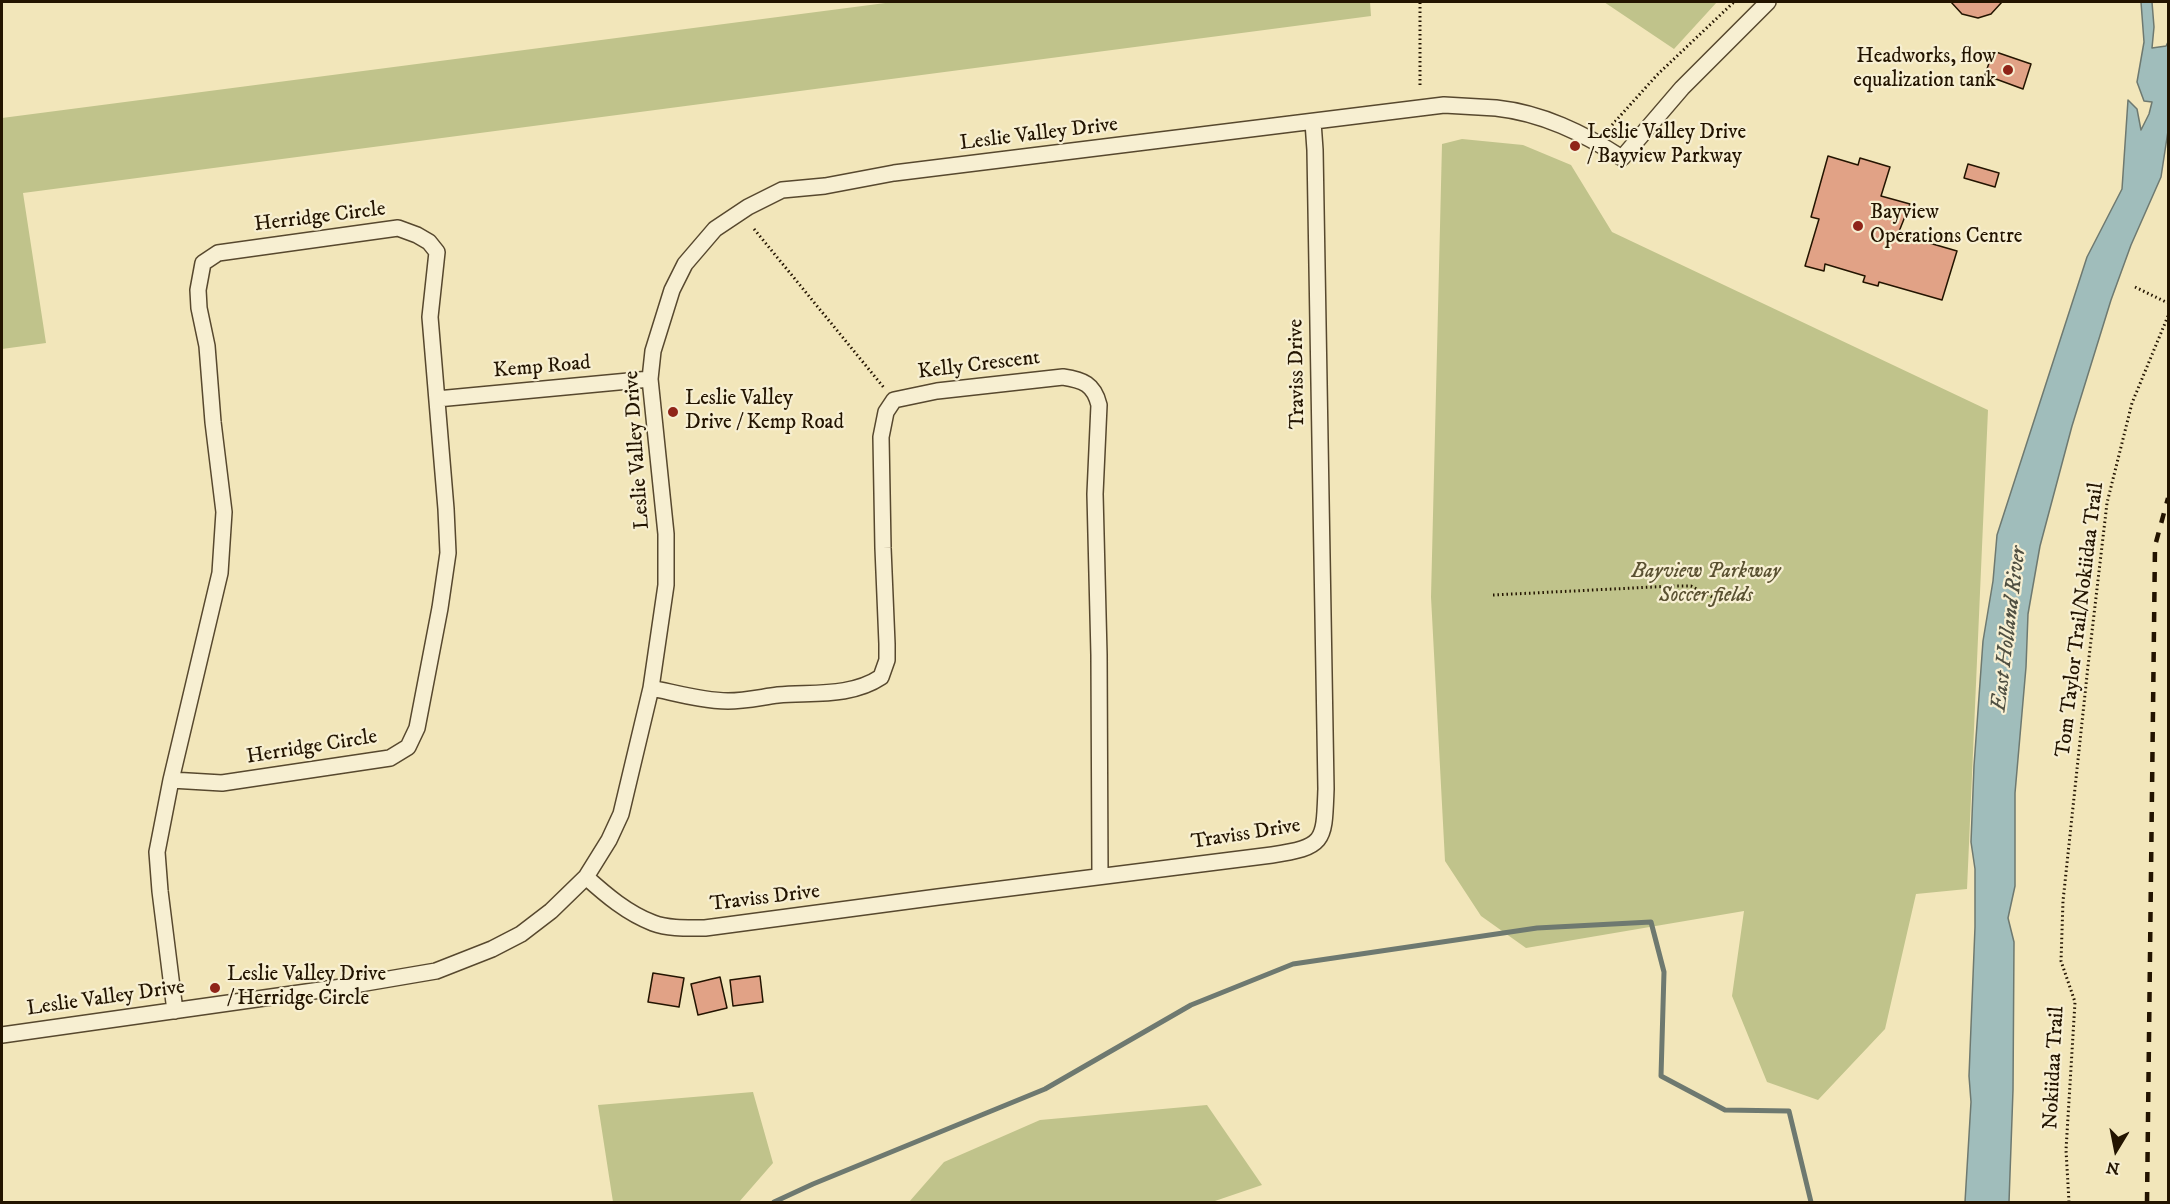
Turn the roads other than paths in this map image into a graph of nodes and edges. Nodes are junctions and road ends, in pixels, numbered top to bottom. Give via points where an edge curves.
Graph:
1 (1768, 2) edge
2 (1313, 123) junction
3 (650, 379) junction
4 (437, 399) junction
5 (651, 688) junction
6 (171, 780) junction
7 (1100, 876) junction
8 (586, 877) junction
9 (175, 1011) junction
10 (2, 1035) edge

1 - 2 street, Leslie Valley Drive via 1682,88 1622,158 1571,129 1498,108 1444,105
2 - 3 street, Leslie Valley Drive via 782,190 715,229 685,264 672,290 653,351
2 - 7 street, Traviss Drive via 1326,778 1322,834 1315,844 1290,852
3 - 4 street, Kemp Road
3 - 5 street, Leslie Valley Drive via 666,534 666,577
4 - 6 street, Herridge Circle via 448,553 417,728 408,747 390,758 222,783
4 - 6 street, Herridge Circle via 430,317 437,252 429,242 398,228 218,253 203,262 199,308 207,346 224,512 222,548 220,573
5 - 7 street, Kelly Crescent via 729,701 831,693 863,686 881,677 887,644 881,437 886,412 894,400 937,391 1063,377 1081,380 1096,393 1099,405 1095,494
5 - 8 street, Leslie Valley Drive via 621,814
6 - 9 street, Herridge Circle via 157,865
7 - 8 street, Traviss Drive via 705,928 654,924 624,908
8 - 9 street, Leslie Valley Drive via 521,934 436,971
9 - 10 street, Leslie Valley Drive

